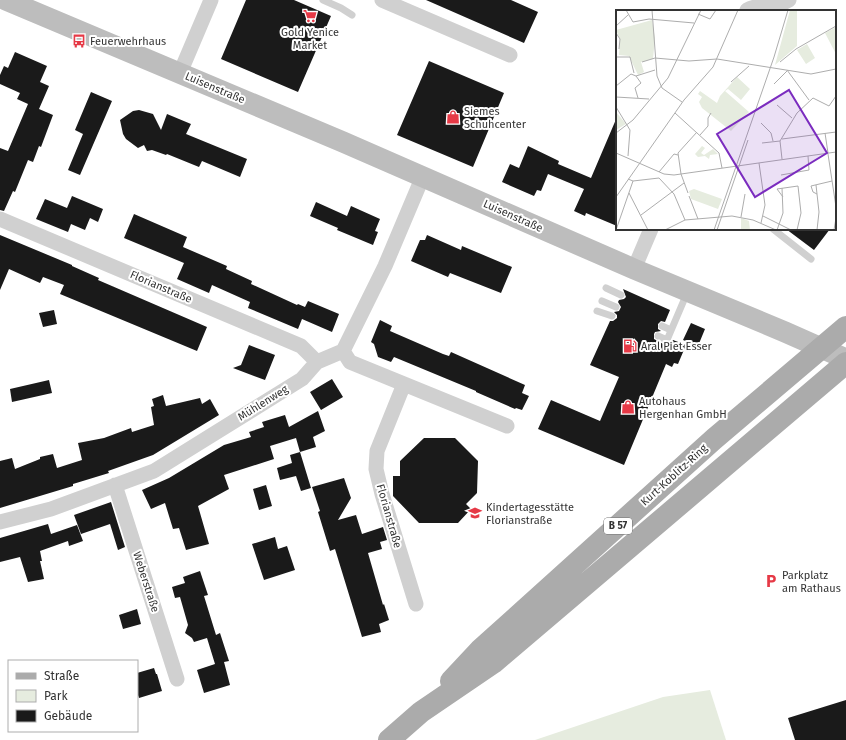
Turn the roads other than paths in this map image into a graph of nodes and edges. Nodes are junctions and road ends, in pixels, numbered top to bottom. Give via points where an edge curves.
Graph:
1 (6, 0) edge
2 (211, 0) edge
3 (323, 0) edge
4 (382, 0) edge
5 (789, 0) edge
6 (747, 7) edge
7 (352, 15) dead end
8 (510, 55) dead end
9 (180, 73) junction
10 (423, 176) junction
11 (0, 219) edge
12 (651, 230) edge
13 (773, 230) edge
14 (811, 259) dead end
15 (634, 269) junction
16 (606, 288) dead end
17 (687, 291) junction
18 (621, 295) dead end
19 (602, 301) dead end
20 (616, 307) dead end
21 (597, 311) dead end
22 (668, 314) dead end
23 (612, 316) dead end
24 (676, 318) junction
25 (662, 326) dead end
26 (846, 327) edge
27 (670, 330) junction
28 (658, 336) dead end
29 (822, 348) junction
30 (344, 351) junction
31 (846, 359) edge
32 (317, 362) junction
33 (846, 363) edge
34 (404, 384) junction
35 (507, 426) dead end
36 (115, 485) junction
37 (0, 522) edge
38 (416, 604) dead end
39 (177, 679) dead end
40 (421, 712) junction
41 (389, 740) edge

1 - 9 main road, Luisenstraße
2 - 9 street, Luisenstraße
3 - 7 lane
4 - 8 street
5 - 6 street via 784,4
9 - 10 main road, Luisenstraße
10 - 15 main road, Luisenstraße
10 - 30 street
11 - 32 street, Florianstraße via 301,346
12 - 15 street
13 - 14 lane
15 - 17 main road, Luisenstraße
16 - 18 lane
17 - 24 lane
17 - 29 main road, Luisenstraße
19 - 20 lane
21 - 23 lane
22 - 24 lane
24 - 27 lane
25 - 27 lane
26 - 29 main road, Kurt-Koblitz-Ring / B 57
27 - 28 lane via 666,340
29 - 31 main road, Luisenstraße
29 - 40 main road, Kurt-Koblitz-Ring / B 57 via 714,439 480,650
30 - 32 street, Mühlenweg
30 - 34 street via 350,362
32 - 36 street, Mühlenweg via 302,379 154,471
33 - 40 main road, Kurt-Koblitz-Ring / B 57 via 493,663
34 - 35 street
34 - 38 street, Florianstraße via 377,451 376,469
36 - 37 street, Mühlenweg via 51,509
36 - 39 street, Weberstraße
40 - 41 main road, Kurt-Koblitz-Ring / B 57

